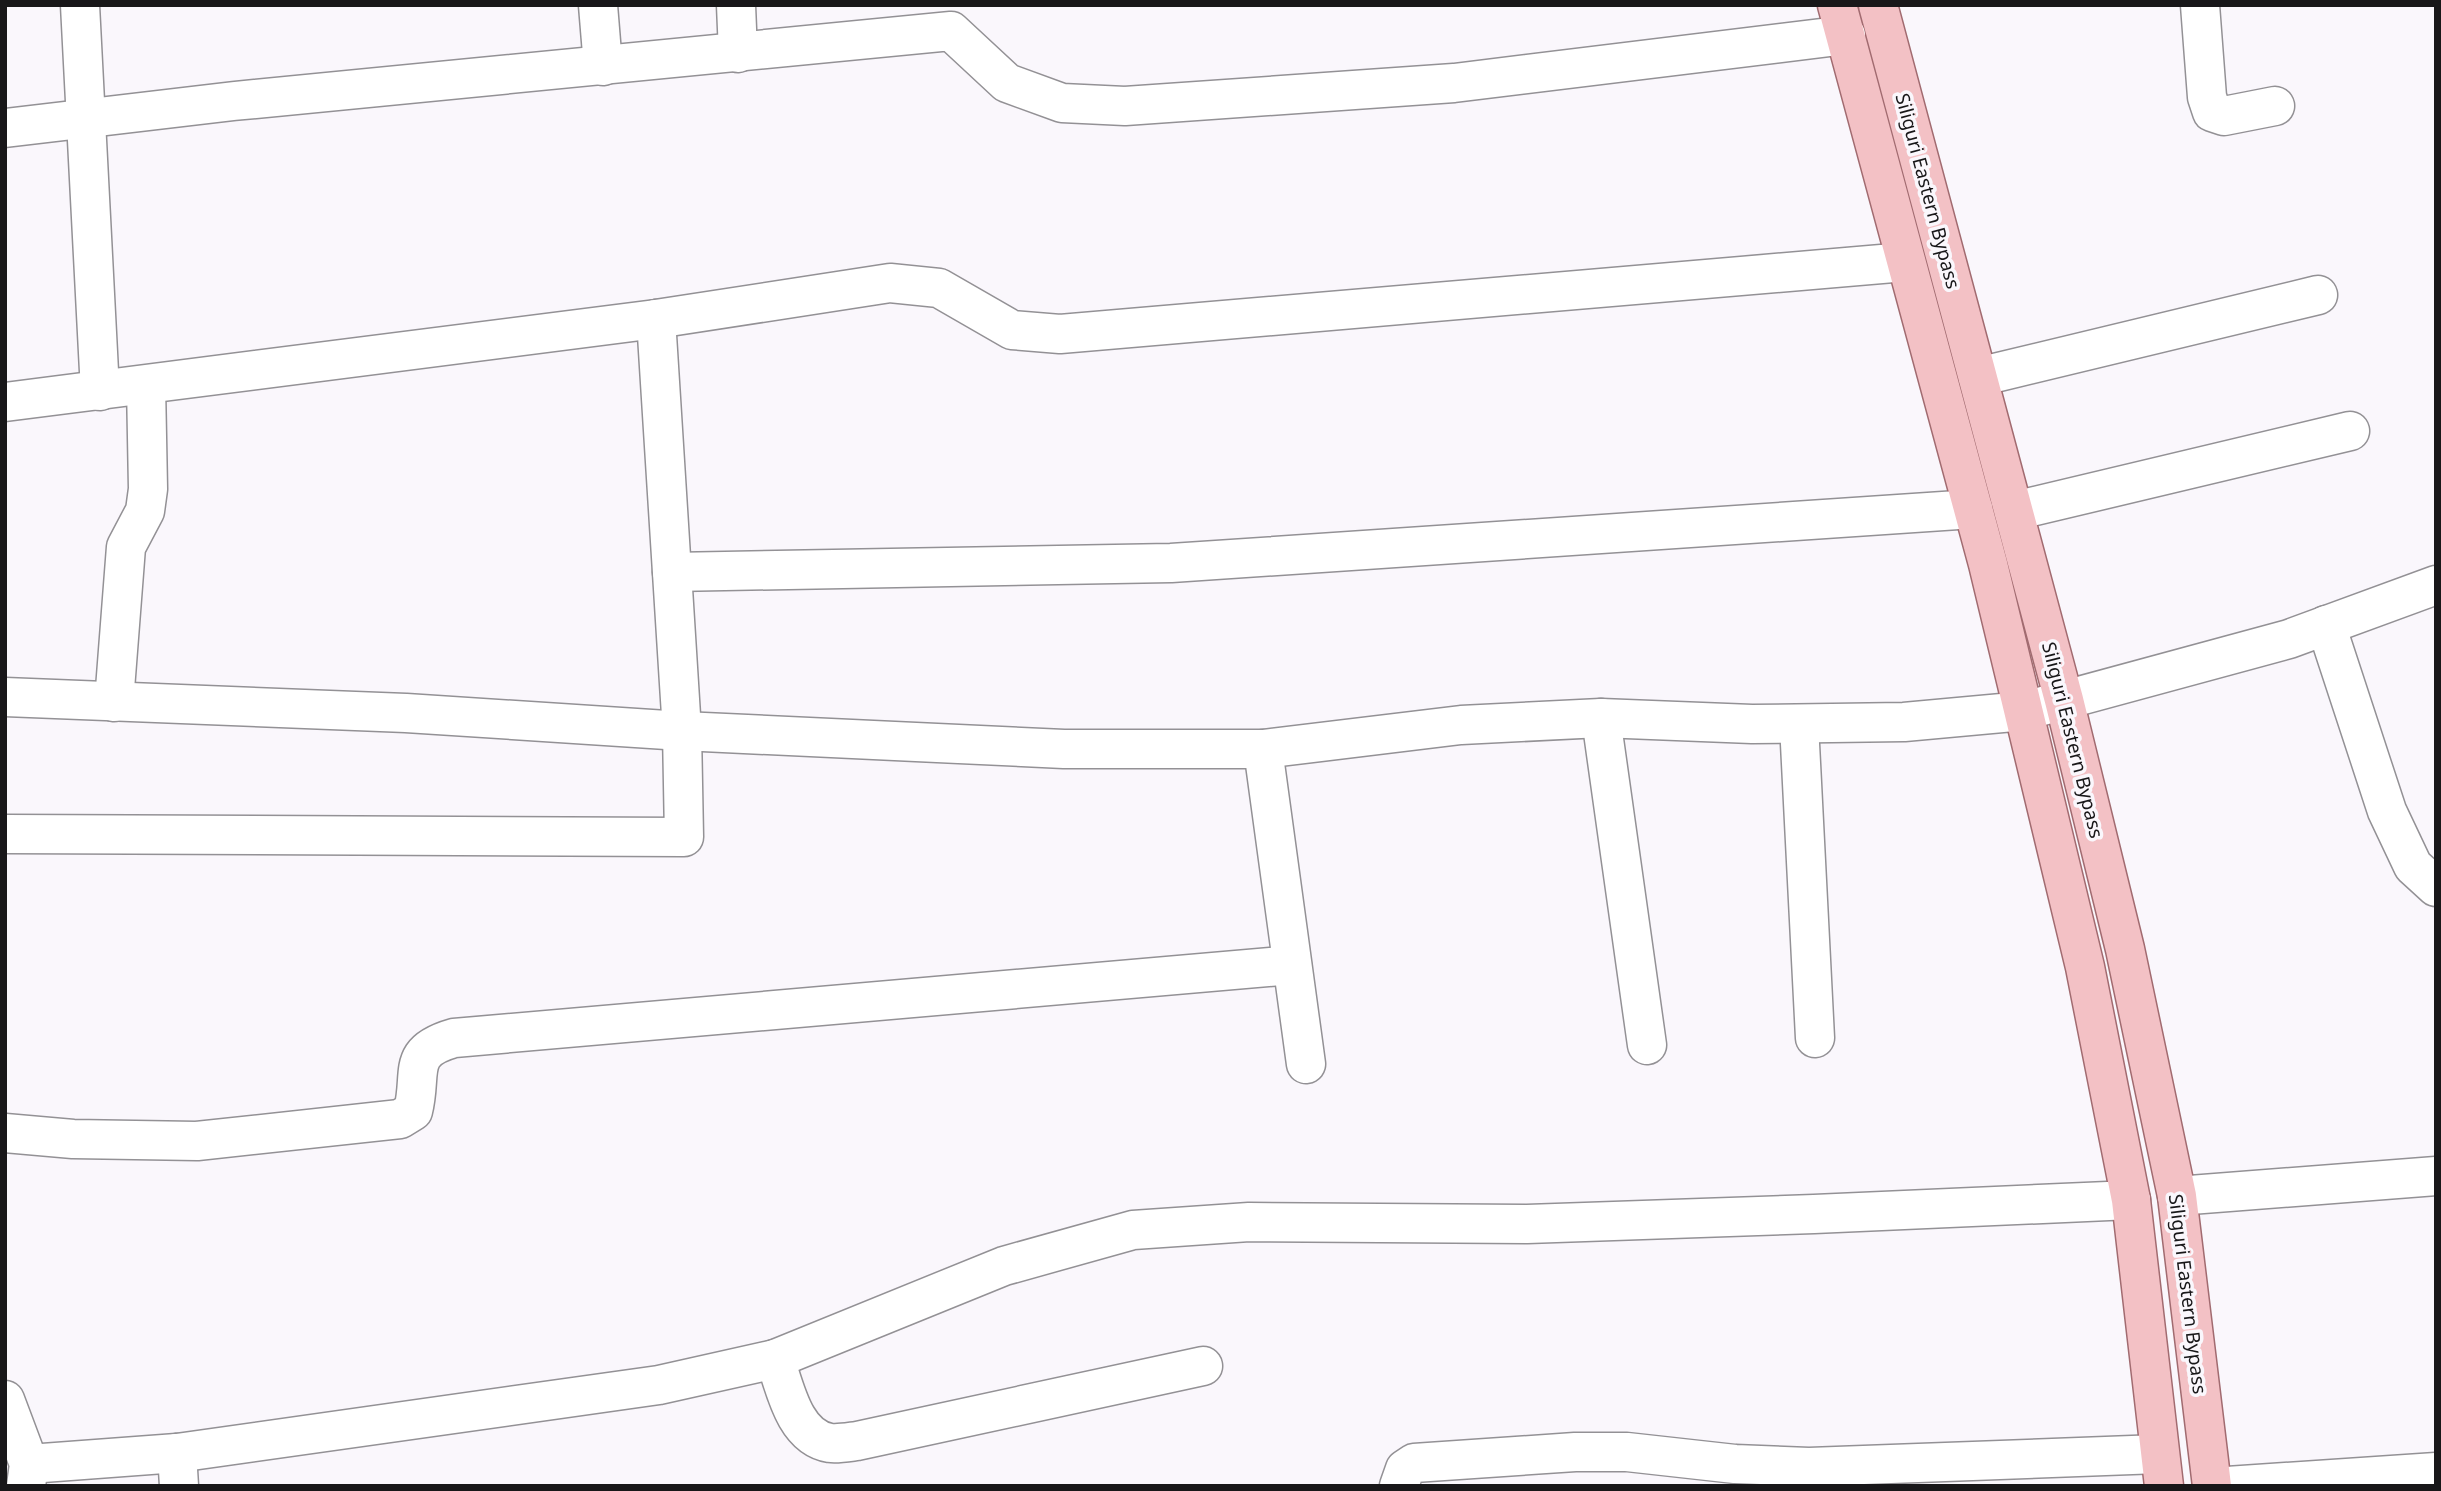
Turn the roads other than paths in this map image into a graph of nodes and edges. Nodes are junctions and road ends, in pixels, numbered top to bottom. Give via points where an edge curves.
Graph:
1 (80, 5) edge
2 (598, 5) edge
3 (736, 5) edge
4 (1878, 5) edge
5 (2200, 5) edge
6 (950, 18) edge
7 (1842, 20) edge
8 (738, 53) junction
9 (603, 66) junction
10 (2275, 106) dead end
11 (86, 119) junction
12 (5, 128) edge
13 (1905, 262) junction
14 (2318, 295) dead end
15 (656, 319) junction
16 (1978, 377) junction
17 (146, 385) junction
18 (100, 391) junction
19 (5, 402) edge
20 (2350, 431) dead end
21 (1973, 509) junction
22 (2014, 511) junction
23 (672, 572) junction
24 (2436, 585) edge
25 (2326, 625) junction
26 (5, 697) edge
27 (2064, 700) junction
28 (114, 702) junction
29 (2024, 710) junction
30 (1601, 718) junction
31 (1799, 723) junction
32 (682, 731) junction
33 (1263, 749) junction
34 (5, 834) edge
35 (2436, 887) edge
36 (1292, 965) junction
37 (1815, 1038) dead end
38 (1647, 1045) dead end
39 (1306, 1064) dead end
40 (5, 1133) edge
41 (2436, 1176) edge
42 (2177, 1196) junction
43 (2131, 1200) junction
44 (775, 1359) junction
45 (1203, 1366) dead end
46 (5, 1400) edge
47 (178, 1469) edge
48 (2161, 1470) edge
49 (2436, 1472) edge
50 (27, 1475) edge
51 (1399, 1486) edge
52 (2212, 1486) edge
53 (2227, 1486) edge

1 - 11 street
2 - 9 street
3 - 8 street
4 - 16 main road, Siliguri Eastern Bypass
5 - 10 street via 2212,112 2224,116
6 - 7 street via 1007,83 1062,103 1125,106 1454,83
6 - 8 street
7 - 13 main road, Siliguri Eastern Bypass
8 - 9 street
9 - 11 street
11 - 12 street
11 - 18 street
13 - 15 street via 1059,334 1012,330 939,288 890,283
13 - 21 main road, Siliguri Eastern Bypass
14 - 16 street
15 - 17 street
15 - 23 street
16 - 22 main road, Siliguri Eastern Bypass
17 - 18 street
17 - 28 street via 148,489 145,511 126,547
18 - 19 street
20 - 22 street
21 - 23 street via 1171,563
21 - 29 main road, Siliguri Eastern Bypass
22 - 27 main road, Siliguri Eastern Bypass
23 - 32 street
24 - 25 street
25 - 27 street
25 - 35 street via 2387,811 2413,866
26 - 28 street
27 - 29 street
27 - 42 main road, Siliguri Eastern Bypass via 2125,949
28 - 32 street via 406,713
29 - 31 street via 1903,722
29 - 43 main road, Siliguri Eastern Bypass via 2085,967
30 - 31 street
30 - 33 street via 1461,725
30 - 38 street
31 - 37 street
32 - 33 street via 1064,749
32 - 34 street via 684,837
33 - 36 street
36 - 39 street
36 - 40 street via 454,1038 435,1044 422,1055 413,1111 400,1119 197,1141
41 - 42 street
42 - 52 main road, Siliguri Eastern Bypass
43 - 44 street via 1527,1224 1250,1222 1133,1230 1004,1266
43 - 48 main road, Siliguri Eastern Bypass
44 - 45 street via 790,1405 805,1430 828,1443 857,1441
44 - 47 street via 659,1385
46 - 50 street
47 - 50 street
48 - 51 street via 1810,1467 1575,1452 1414,1463 1405,1469
49 - 53 street

